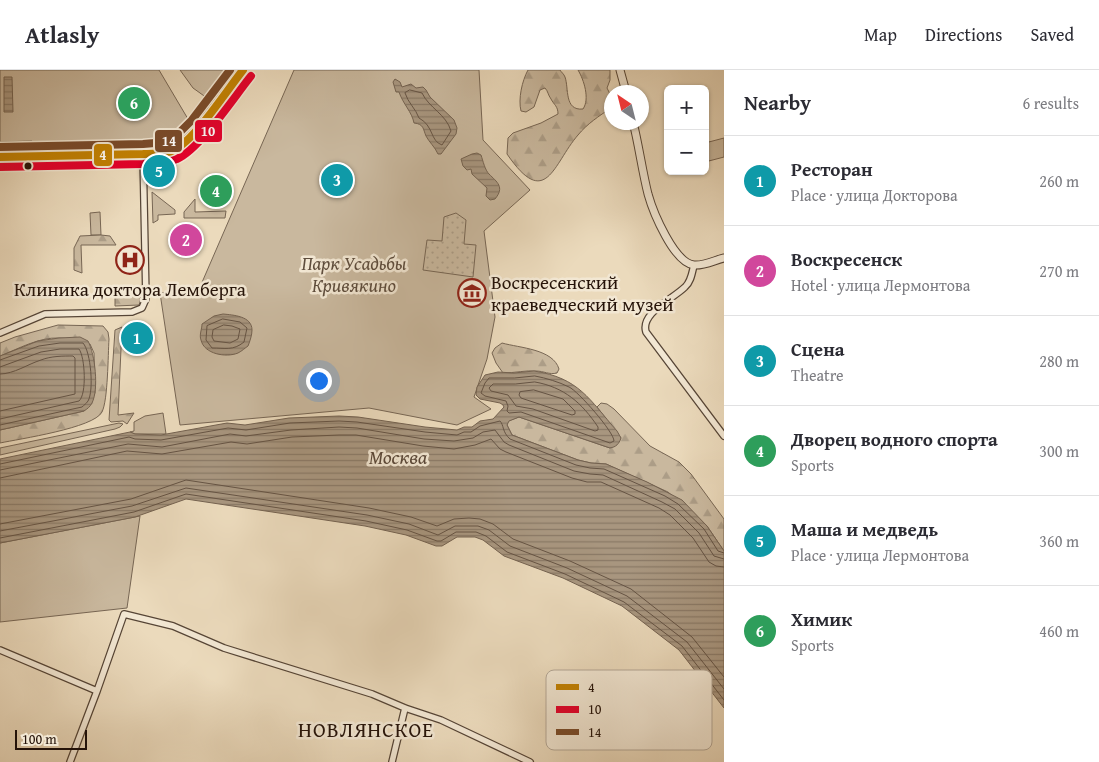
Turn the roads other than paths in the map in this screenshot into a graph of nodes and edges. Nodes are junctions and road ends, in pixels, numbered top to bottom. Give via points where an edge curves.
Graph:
1 (242, 70) edge
2 (620, 70) edge
3 (624, 85) edge
4 (635, 130) edge
5 (142, 154) junction
6 (0, 157) edge
7 (724, 258) edge
8 (694, 265) junction
9 (0, 333) edge
10 (724, 436) edge
11 (0, 650) edge
12 (97, 691) junction
13 (405, 708) junction
14 (70, 762) edge
15 (392, 762) edge
16 (530, 762) edge

1 - 5 main road via 181,145 170,151
2 - 3 street
4 - 8 street via 655,212 676,253
5 - 6 main road
5 - 9 street via 146,299 143,307 132,312 45,314
7 - 8 street
8 - 10 street via 687,286 649,315 644,328
11 - 12 street
12 - 13 street via 124,614 173,626 224,648 346,685
12 - 14 street
13 - 15 street
13 - 16 street via 441,720

